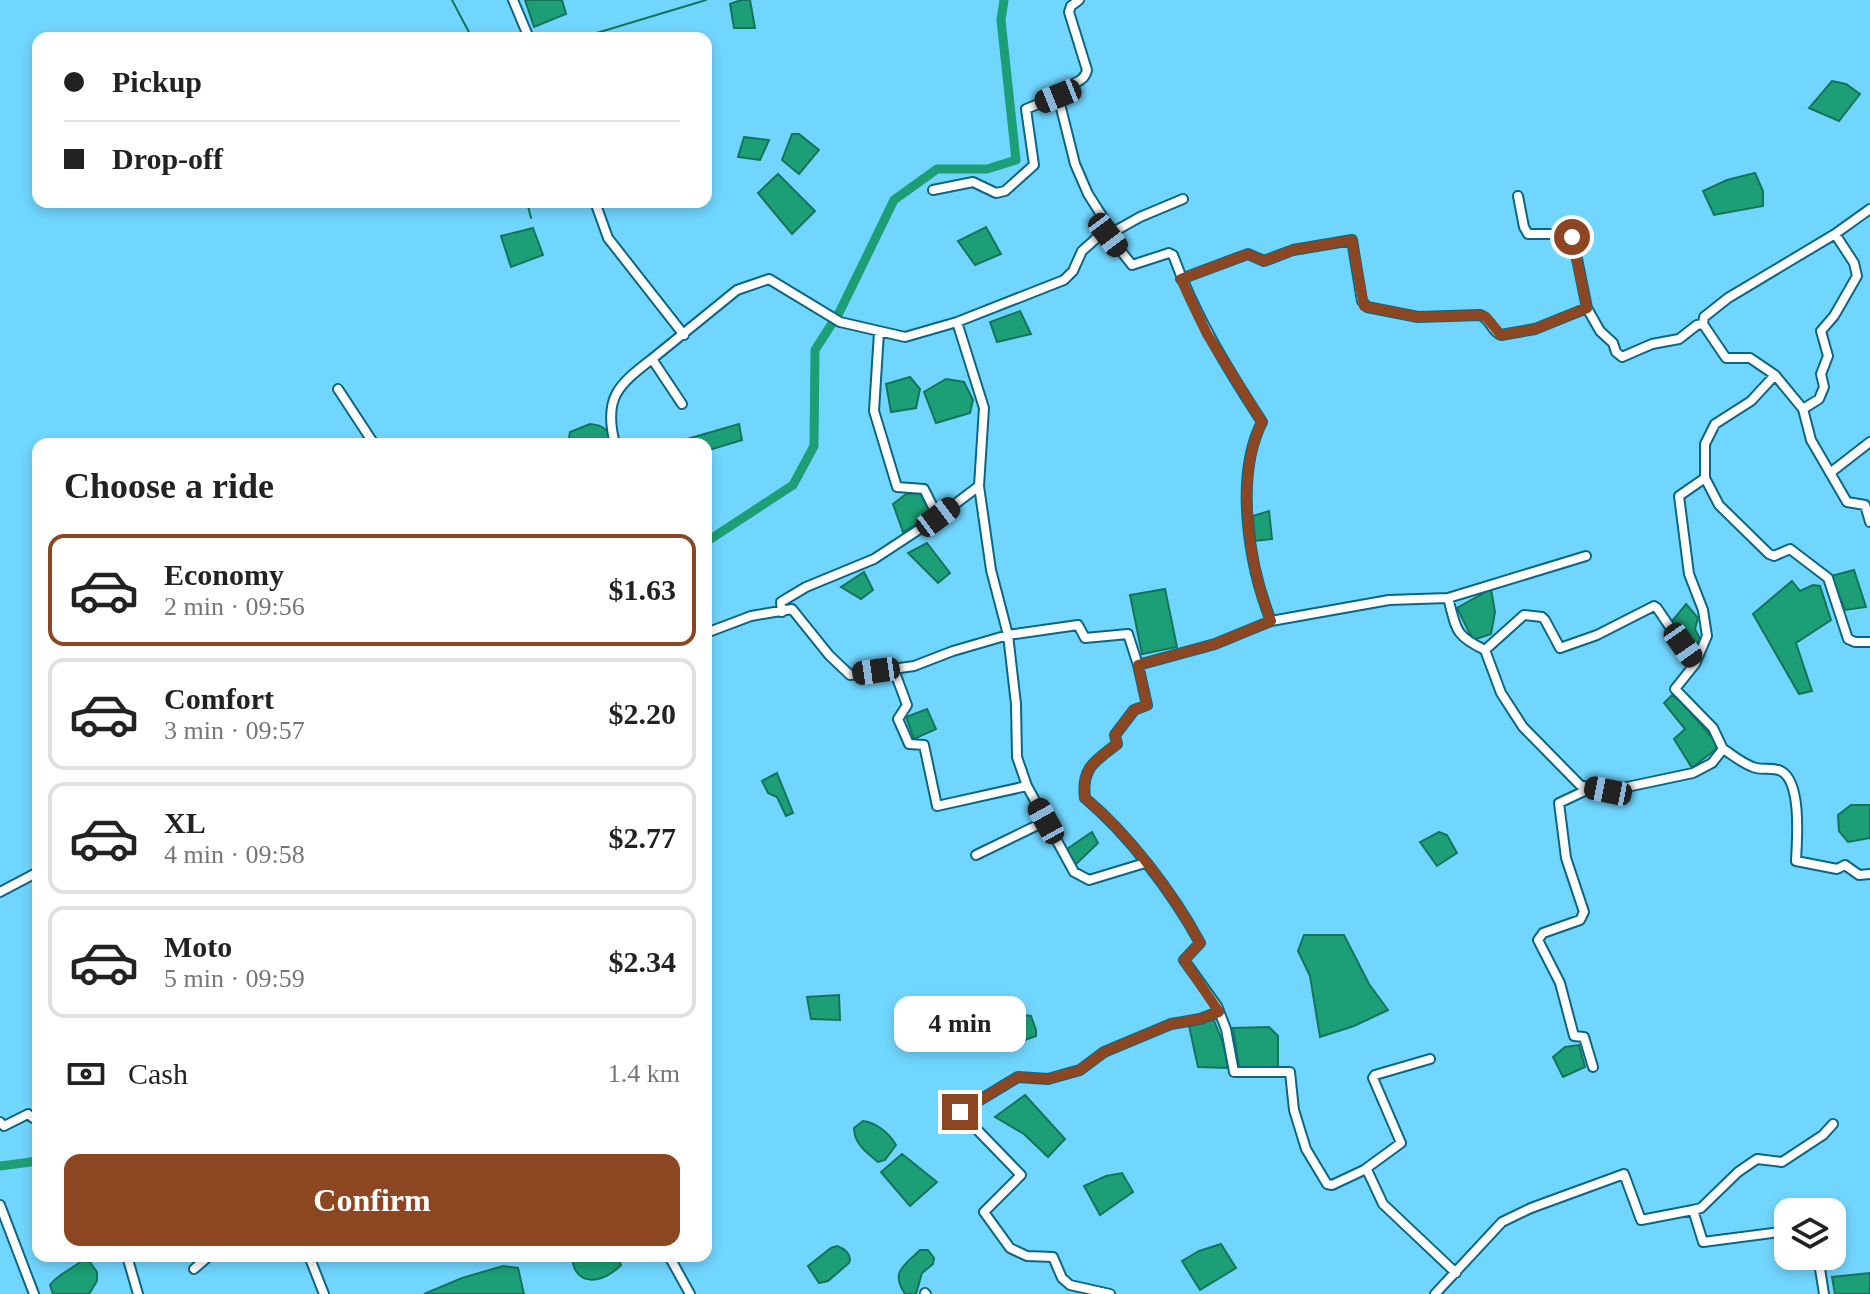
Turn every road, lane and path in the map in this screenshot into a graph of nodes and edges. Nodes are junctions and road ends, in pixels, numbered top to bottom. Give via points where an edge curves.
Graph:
1 (513, 0) edge
2 (1079, 0) edge
3 (526, 32) edge
4 (1058, 96) junction
5 (933, 190) dead end
6 (1518, 196) dead end
7 (1183, 199) dead end
8 (597, 208) edge
9 (1870, 209) edge
10 (1107, 233) junction
11 (1835, 234) junction
12 (1181, 279) junction
13 (1587, 308) junction
14 (957, 322) junction
15 (1703, 324) junction
16 (879, 332) junction
17 (684, 335) junction
18 (652, 359) junction
19 (1775, 375) junction
20 (338, 389) dead end
21 (682, 404) dead end
22 (1803, 409) junction
23 (370, 438) edge
24 (614, 438) edge
25 (1870, 442) edge
26 (1830, 473) junction
27 (1705, 478) junction
28 (979, 486) junction
29 (938, 517) junction
30 (1870, 522) edge
31 (1586, 556) dead end
32 (1448, 598) junction
33 (782, 612) junction
34 (1271, 621) junction
35 (712, 631) edge
36 (1008, 635) junction
37 (1870, 642) edge
38 (1485, 650) junction
39 (1695, 664) junction
40 (1138, 665) junction
41 (894, 670) junction
42 (1723, 749) junction
43 (1027, 786) junction
44 (1591, 788) junction
45 (1046, 821) junction
46 (976, 855) dead end
47 (1145, 863) junction
48 (1870, 874) edge
49 (32, 875) edge
50 (0, 892) edge
51 (1219, 1012) junction
52 (1430, 1059) dead end
53 (1593, 1067) dead end
54 (32, 1117) edge
55 (0, 1122) edge
56 (1833, 1124) dead end
57 (1364, 1170) junction
58 (0, 1205) edge
59 (1693, 1210) junction
60 (1774, 1233) edge
61 (129, 1262) edge
62 (202, 1262) edge
63 (311, 1262) edge
64 (672, 1262) edge
65 (194, 1269) dead end
66 (1820, 1270) edge
67 (1456, 1273) junction
68 (34, 1294) edge
69 (138, 1294) edge
70 (324, 1294) edge
71 (690, 1294) edge
72 (1110, 1294) edge
73 (1435, 1294) edge
74 (1824, 1294) edge

1 - 3 street
2 - 4 street via 1069,12 1086,75
4 - 5 street via 1026,109 1034,165 1005,191 996,193 973,182
4 - 10 street via 1075,164 1109,225
6 - 13 street via 1525,232 1572,234
7 - 10 street
8 - 17 street via 608,238
9 - 11 street
10 - 12 street via 1132,265 1173,255
10 - 14 street via 1082,251 1064,280
11 - 15 street via 1710,310
11 - 22 street via 1857,276 1821,331 1828,356 1821,374 1824,387 1819,399
12 - 13 street via 1248,254 1264,261 1352,240 1367,307 1418,317 1480,315 1501,335 1535,329
12 - 34 street via 1207,334 1262,422 1252,442 1248,472 1249,525
13 - 15 street via 1622,357 1679,339
14 - 16 street via 905,337
14 - 28 street via 984,408
15 - 19 street via 1726,358 1750,358
16 - 17 street via 840,322 769,279 737,290
16 - 29 street via 874,411 897,487 924,489
17 - 18 street
18 - 21 street
18 - 24 street via 622,382 612,403
19 - 22 street
19 - 27 street via 1751,401 1715,424 1705,444
20 - 23 street
22 - 26 street via 1811,440
25 - 26 street
26 - 30 street via 1847,502 1865,505
27 - 37 street via 1719,505 1769,554 1790,549 1827,576 1848,639
27 - 39 street via 1679,496 1689,574 1707,636
28 - 29 street
28 - 36 street via 991,570
29 - 33 street via 874,559 781,602
31 - 32 street
32 - 34 street via 1389,600
32 - 38 street via 1457,629 1468,644
33 - 35 street via 751,616
33 - 41 street via 792,609 850,675
34 - 40 street via 1215,644
36 - 40 street via 1078,625 1085,638 1128,634
36 - 41 street
36 - 43 street via 1017,757
38 - 39 street via 1524,615 1542,617 1560,648 1654,606
38 - 44 street via 1501,693 1523,727 1580,785
39 - 42 street via 1675,689 1713,728
40 - 47 street via 1147,705 1134,710 1115,735 1117,744 1082,780 1085,798
41 - 43 street via 908,707 898,719 909,744 924,745 937,806
42 - 44 street via 1712,763 1693,773 1608,791
42 - 48 street via 1755,768 1786,776 1796,808 1796,861 1837,869 1845,865 1859,875
43 - 45 street
44 - 53 street via 1559,803 1566,858 1584,912 1580,920 1543,933 1538,940 1560,983 1574,1036 1584,1037
45 - 46 street
45 - 47 street via 1074,872 1089,880
47 - 51 street via 1200,943 1184,960
49 - 50 street
51 - 57 street via 1234,1072 1290,1072 1306,1149 1327,1184
51 - 72 street via 1157,1029 1104,1052 1080,1070 1048,1079 1018,1077 960,1112 1021,1175 984,1212 1010,1248 1027,1256 1053,1257 1070,1285
52 - 57 street via 1373,1078 1401,1143
54 - 55 street via 28,1114 4,1126
56 - 59 street via 1782,1162 1757,1159
57 - 67 street via 1383,1204
58 - 68 street
59 - 60 street via 1703,1242
59 - 67 street via 1641,1220 1624,1174 1502,1222
61 - 69 street
62 - 65 street
63 - 70 street
64 - 71 street
66 - 74 street
67 - 73 street

